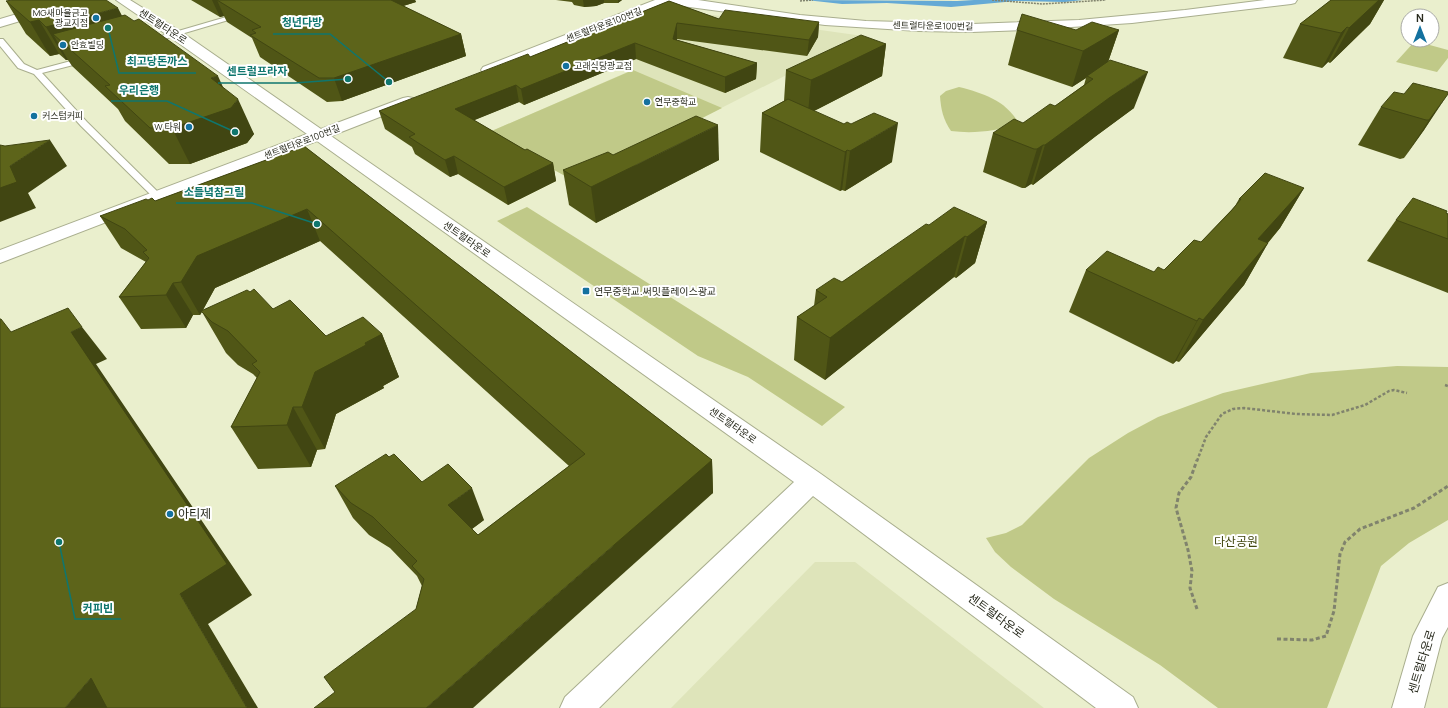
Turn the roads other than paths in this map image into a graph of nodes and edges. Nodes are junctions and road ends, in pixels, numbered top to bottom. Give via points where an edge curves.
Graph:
1 (77, 0) edge
2 (122, 0) edge
3 (666, 0) edge
4 (1291, 0) edge
5 (250, 13) edge
6 (0, 22) edge
7 (175, 34) junction
8 (0, 41) edge
9 (140, 44) edge
10 (91, 58) edge
11 (37, 72) junction
12 (474, 75) edge
13 (422, 95) edge
14 (319, 136) junction
15 (158, 197) junction
16 (0, 257) edge
17 (812, 481) junction
18 (1448, 596) edge
19 (576, 708) edge
20 (1122, 708) edge
21 (1408, 708) edge

1 - 6 street
2 - 7 street, 센트럴타운로
3 - 4 street, 센트럴타운로100번길 via 800,19 946,27 1107,20
3 - 12 street, 센트럴타운로100번길
5 - 7 lane
7 - 9 lane
7 - 14 street, 센트럴타운로
8 - 11 lane via 21,66
10 - 11 lane
11 - 15 lane via 84,124
13 - 14 street, 센트럴타운로100번길
14 - 15 street, 센트럴타운로100번길
14 - 17 street, 센트럴타운로
15 - 16 street, 센트럴타운로100번길
17 - 19 street
17 - 20 street, 센트럴타운로
18 - 21 street, 센트럴타운로 via 1428,636

